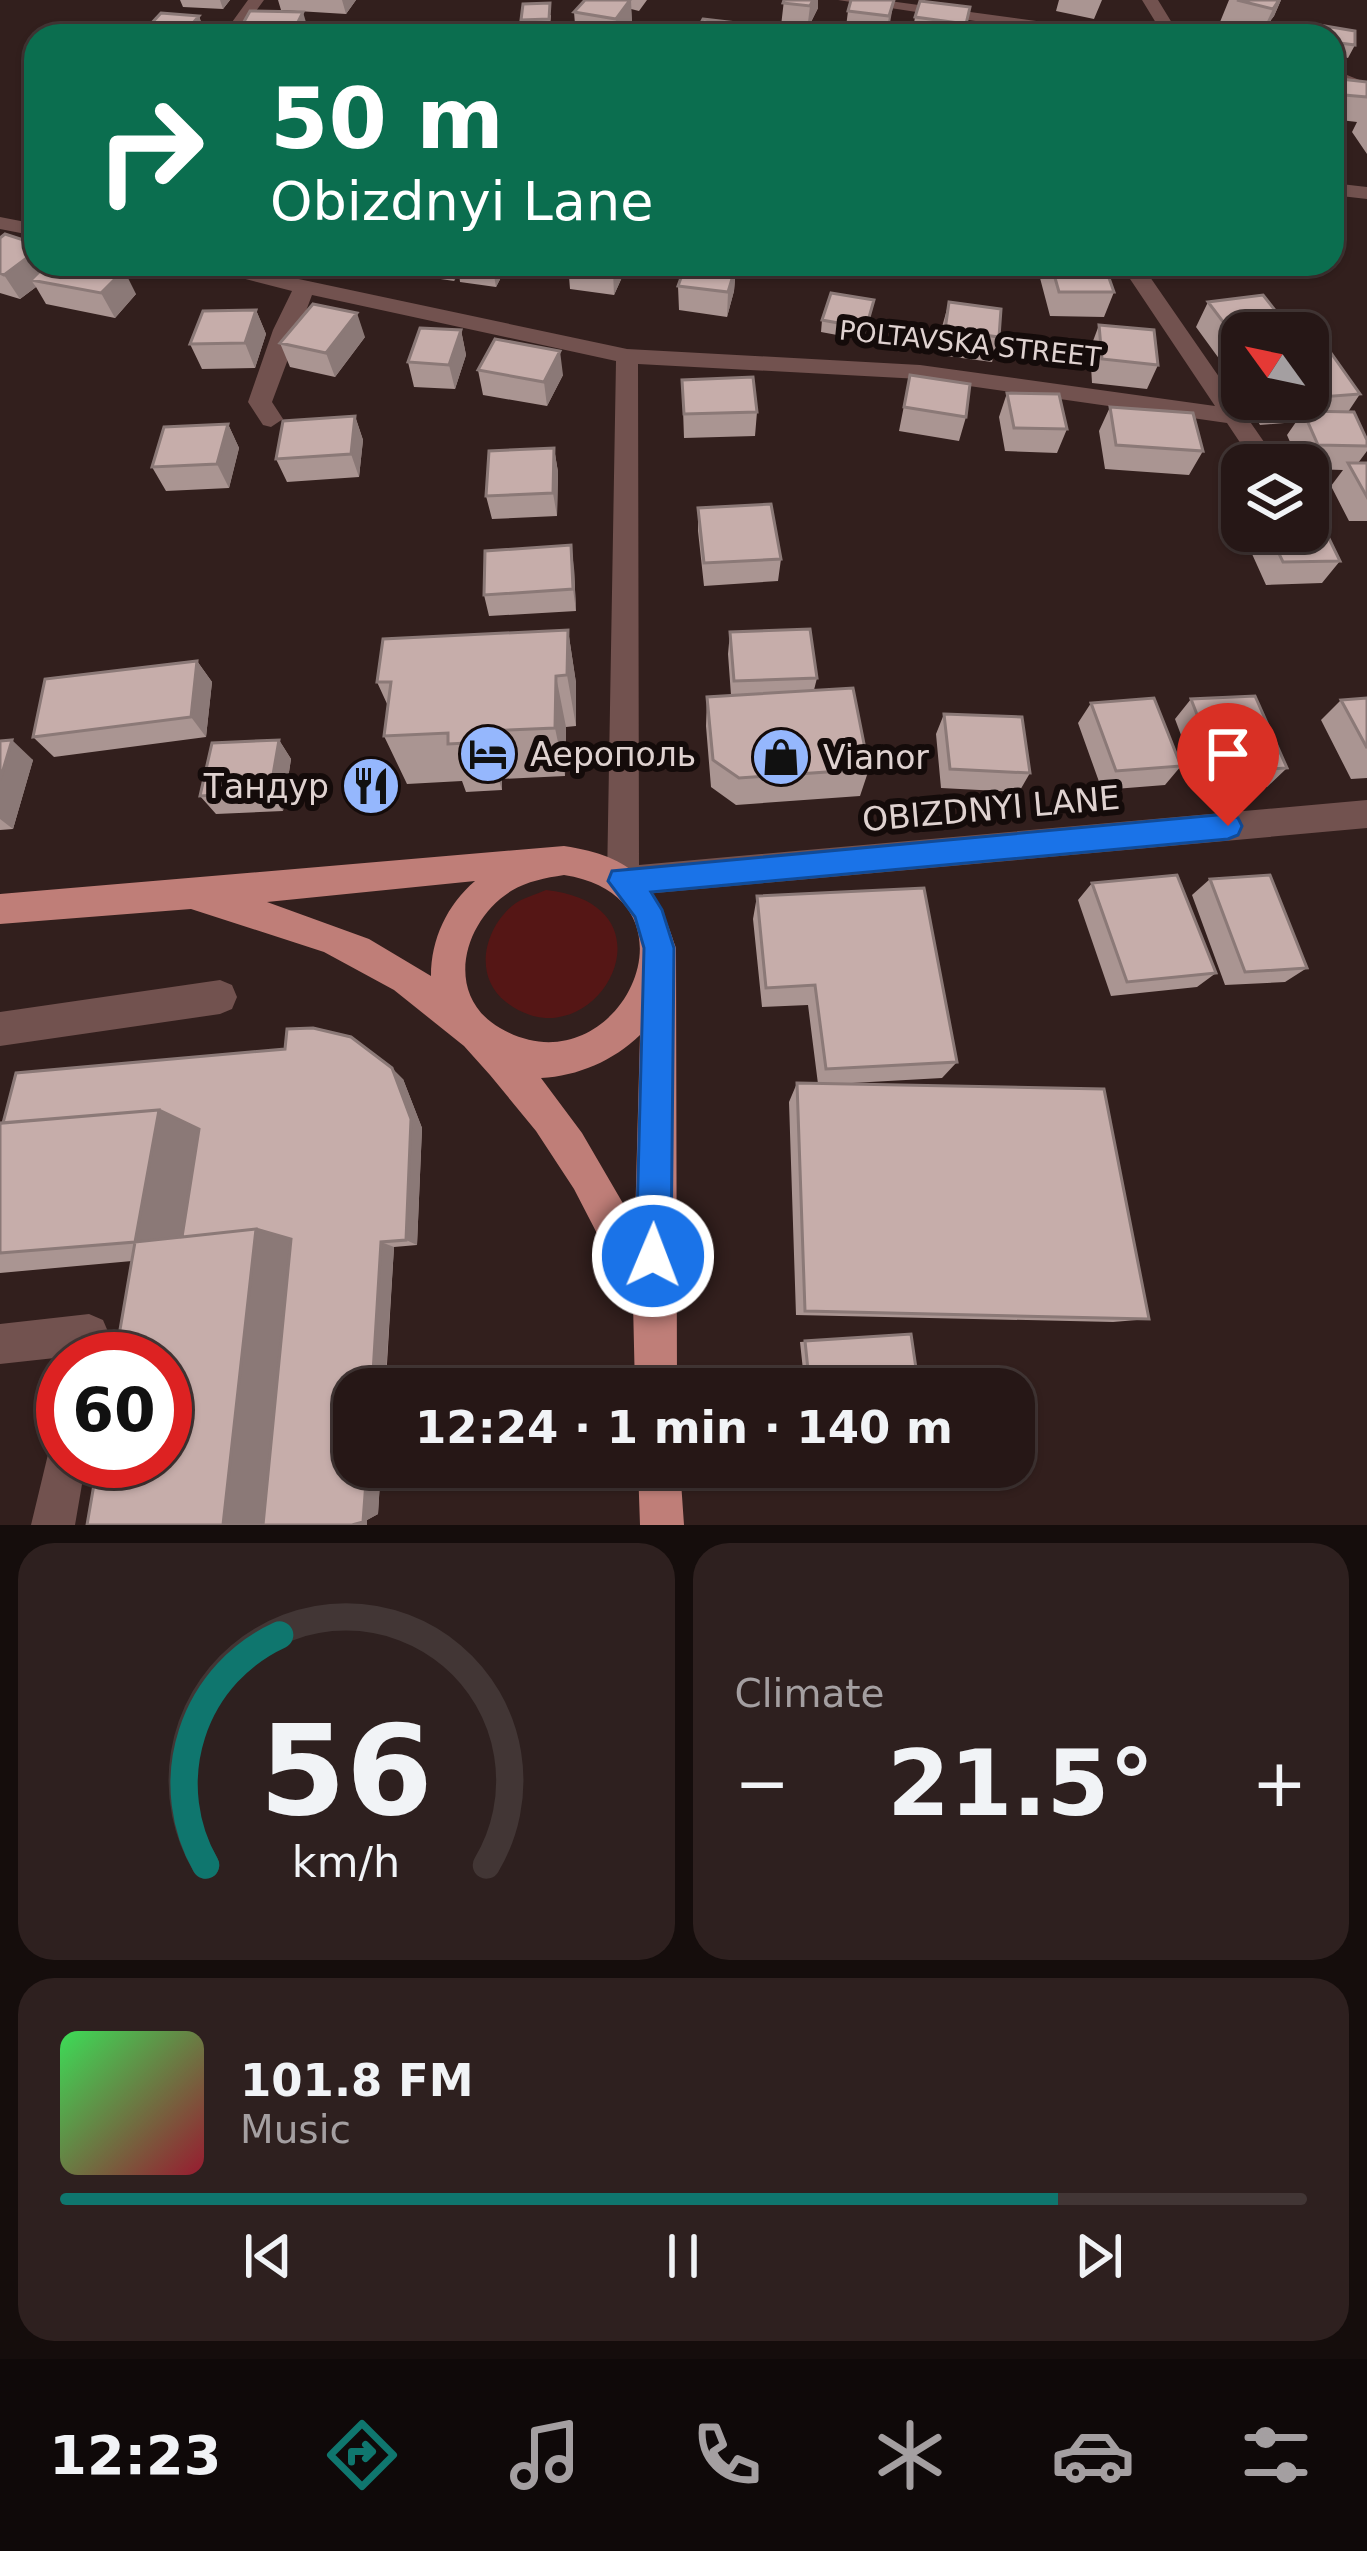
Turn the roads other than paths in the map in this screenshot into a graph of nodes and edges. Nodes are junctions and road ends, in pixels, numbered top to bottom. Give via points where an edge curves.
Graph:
1 (846, 0) edge
2 (1022, 24) edge
3 (254, 276) edge
4 (1138, 276) edge
5 (305, 287) junction
6 (627, 356) junction
7 (1221, 400) edge
8 (1221, 414) edge
9 (271, 419) dead end
10 (1367, 814) edge
11 (549, 860) junction
12 (623, 881) junction
13 (199, 897) junction
14 (0, 909) edge
15 (659, 948) junction
16 (220, 997) dead end
17 (0, 1029) edge
18 (485, 1042) junction
19 (652, 1300) junction
20 (36, 1340) edge
21 (0, 1344) edge
22 (655, 1368) edge
23 (60, 1488) edge
24 (660, 1488) edge
25 (53, 1525) edge
26 (662, 1525) edge

1 - 2 street
3 - 5 street, POLTAVSKA STREET
4 - 7 street
5 - 6 street, POLTAVSKA STREET
5 - 9 street via 260,402
6 - 8 street, POLTAVSKA STREET via 920,372
6 - 12 street
10 - 12 street, OBIZDNYI LANE
11 - 12 main road via 588,863
11 - 13 main road
11 - 18 main road via 509,872 476,896 453,931 447,972 458,1010
12 - 15 main road via 647,910
13 - 14 main road
13 - 18 main road via 327,935 384,963
15 - 18 main road via 650,993 622,1032 579,1057 529,1061
15 - 19 main road
16 - 17 street
18 - 19 main road via 599,1187
19 - 22 main road
20 - 21 street
23 - 25 street
24 - 26 main road

